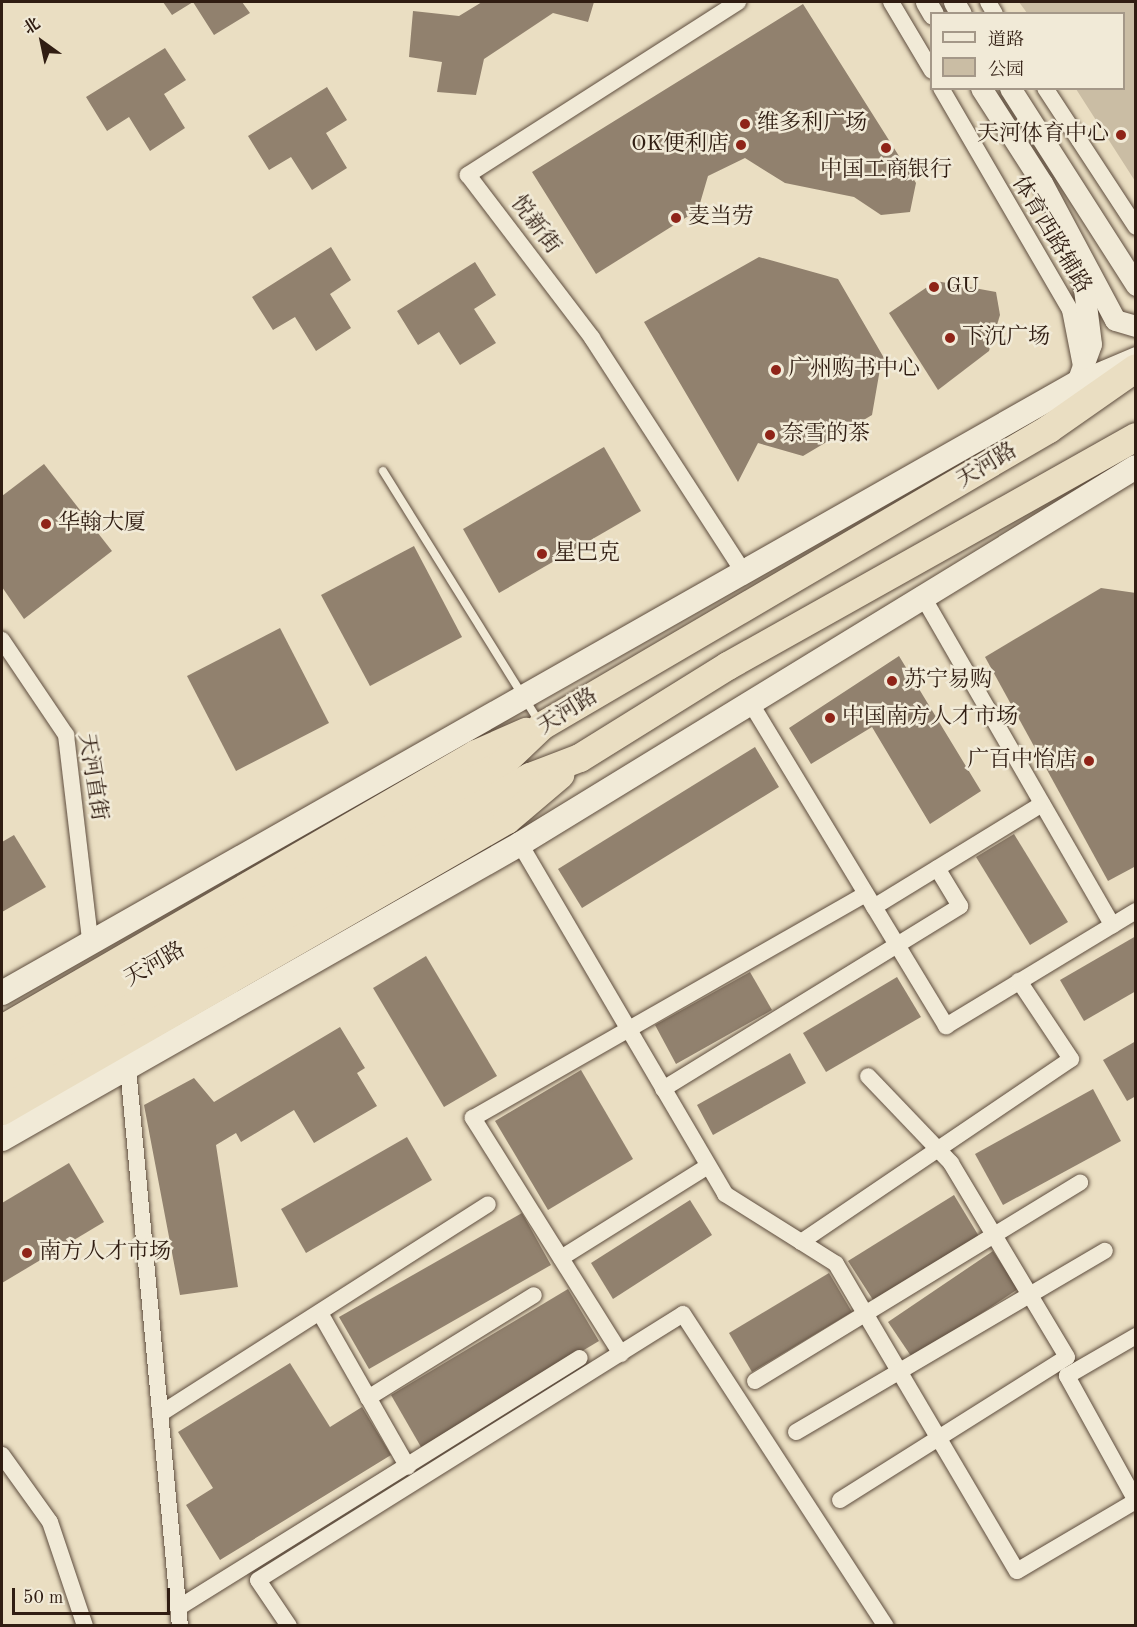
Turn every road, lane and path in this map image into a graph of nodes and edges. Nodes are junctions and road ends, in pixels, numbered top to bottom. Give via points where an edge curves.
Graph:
1 (738, 2) edge
2 (891, 2) edge
3 (930, 68) edge
4 (942, 90) edge
5 (982, 90) edge
6 (1011, 90) edge
7 (1046, 90) edge
8 (1136, 227) edge
9 (1110, 244) junction
10 (1076, 246) junction
11 (1136, 266) edge
12 (1136, 285) edge
13 (1136, 326) edge
14 (1136, 357) edge
15 (1136, 368) edge
16 (1082, 380) junction
17 (1049, 429) junction
18 (1136, 437) edge
19 (383, 471) dead end
20 (1129, 475) edge
21 (742, 570) junction
22 (923, 597) junction
23 (2, 640) edge
24 (524, 696) junction
25 (750, 702) junction
26 (542, 726) junction
27 (580, 758) junction
28 (1042, 804) junction
29 (513, 832) junction
30 (937, 868) junction
31 (870, 900) junction
32 (1136, 911) edge
33 (1112, 925) junction
34 (90, 939) junction
35 (897, 945) junction
36 (168, 972) junction
37 (1019, 981) junction
38 (2, 993) edge
39 (2, 1029) edge
40 (2, 1054) edge
41 (128, 1068) junction
42 (868, 1076) dead end
43 (2, 1082) edge
44 (663, 1089) junction
45 (2, 1111) edge
46 (2, 1139) edge
47 (708, 1166) junction
48 (1080, 1183) dead end
49 (488, 1204) dead end
50 (801, 1242) junction
51 (1105, 1251) dead end
52 (561, 1258) junction
53 (534, 1294) dead end
54 (320, 1313) junction
55 (1136, 1336) edge
56 (621, 1354) junction
57 (580, 1358) dead end
58 (755, 1381) dead end
59 (368, 1398) junction
60 (160, 1414) junction
61 (796, 1432) dead end
62 (2, 1455) edge
63 (408, 1467) junction
64 (840, 1500) dead end
65 (178, 1608) junction
66 (85, 1626) edge
67 (180, 1626) edge
68 (289, 1626) edge
69 (886, 1626) edge

1 - 21 street, 悦新街 via 468,175 592,338
2 - 3 street
4 - 16 street, 体育西路辅路 via 1070,310
5 - 10 street
6 - 9 street
7 - 8 street
9 - 11 street
9 - 12 street
10 - 13 street via 1115,320
10 - 16 street via 1092,326
14 - 16 street
15 - 17 highway, 天河路
16 - 17 street
16 - 21 main road
17 - 26 highway, 天河路
18 - 27 highway, 天河路 via 728,666
19 - 24 lane
20 - 22 main road
21 - 24 main road
22 - 25 main road
22 - 28 street
23 - 34 street, 天河直街 via 66,735
24 - 26 lane
24 - 34 main road
25 - 29 main road
25 - 31 street
26 - 36 highway, 天河路 via 502,764
26 - 39 highway via 476,754
27 - 29 highway
27 - 36 highway, 天河路 via 530,777
28 - 30 street
28 - 33 street
29 - 41 main road
29 - 44 street
29 - 45 highway
30 - 31 street
30 - 35 street via 960,906
31 - 35 street
31 - 52 street via 473,1118
32 - 33 street
33 - 37 street
34 - 38 main road
35 - 37 street via 946,1026
35 - 44 street
36 - 40 highway, 天河路
36 - 43 highway, 天河路
37 - 50 street via 1071,1059
41 - 46 main road
41 - 60 street
42 - 64 street via 951,1163 1066,1357
44 - 47 street
47 - 50 street via 725,1194
47 - 52 street
48 - 58 street
49 - 54 street
50 - 55 street via 836,1264 1017,1571 1136,1501 1067,1376
51 - 61 street
52 - 56 street
53 - 59 street
54 - 59 street
54 - 60 street
56 - 68 street via 258,1580
56 - 69 street via 683,1314
57 - 63 street
59 - 63 street
60 - 65 street
62 - 66 street via 50,1522
63 - 65 street
65 - 67 street

